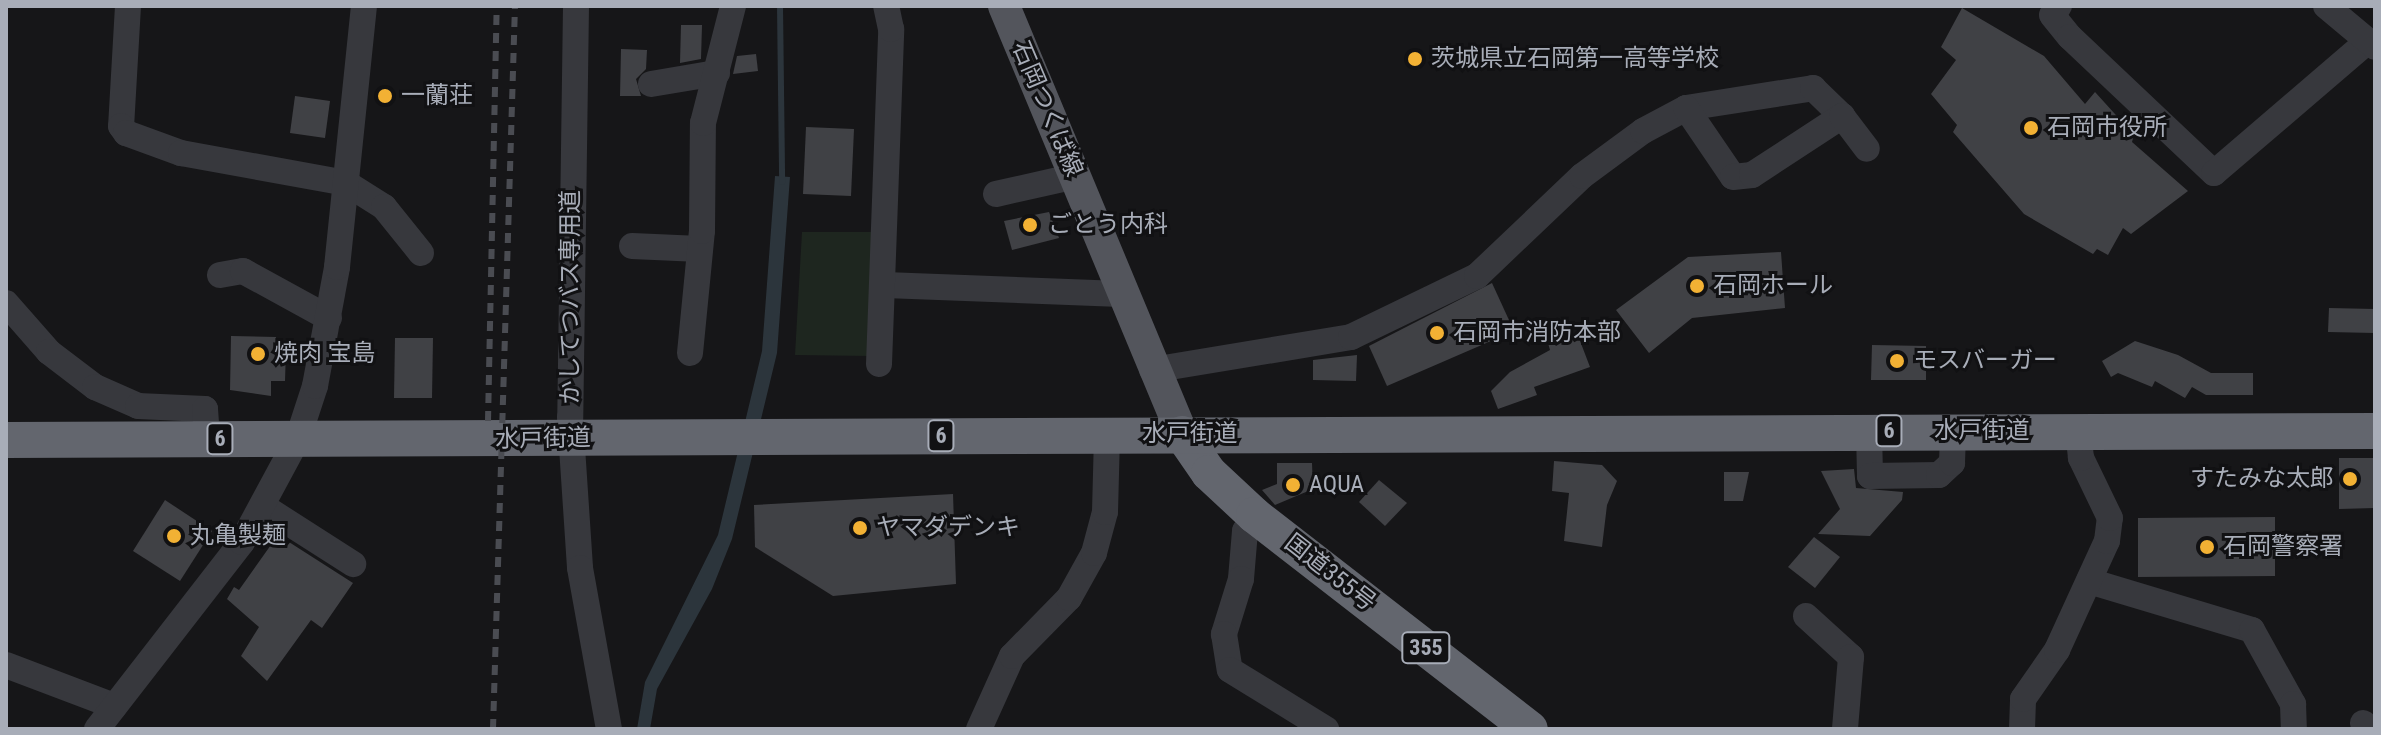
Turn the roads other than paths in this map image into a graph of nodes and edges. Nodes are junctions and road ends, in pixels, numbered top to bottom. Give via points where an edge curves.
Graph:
1 (128, 6) edge
2 (364, 6) edge
3 (576, 6) edge
4 (733, 6) edge
5 (886, 6) edge
6 (1004, 6) edge
7 (2059, 6) edge
8 (2326, 6) edge
9 (2372, 44) edge
10 (717, 73) junction
11 (651, 84) dead end
12 (1686, 108) junction
13 (1842, 116) junction
14 (1867, 149) dead end
15 (1076, 176) junction
16 (346, 183) junction
17 (996, 194) dead end
18 (632, 246) dead end
19 (700, 249) junction
20 (421, 253) dead end
21 (220, 275) dead end
22 (885, 285) junction
23 (1121, 294) junction
24 (6, 303) edge
25 (329, 318) junction
26 (690, 353) dead end
27 (879, 364) dead end
28 (1152, 370) junction
29 (2078, 431) junction
30 (2375, 431) edge
31 (1182, 434) junction
32 (1107, 435) junction
33 (298, 438) junction
34 (207, 439) junction
35 (6, 440) edge
36 (264, 507) junction
37 (1254, 515) junction
38 (353, 564) dead end
39 (2089, 581) junction
40 (1806, 616) dead end
41 (6, 665) edge
42 (114, 706) junction
43 (1518, 726) edge
44 (97, 729) edge
45 (609, 729) edge
46 (979, 729) edge
47 (1326, 729) edge
48 (1845, 729) edge
49 (2022, 729) edge
50 (2294, 729) edge

1 - 16 street via 121,126 126,133 181,153
2 - 16 street
3 - 45 street, かしてつバス専用道 via 570,417 580,568
4 - 10 street
5 - 22 street via 891,29
6 - 15 main road, 石岡つくば線
7 - 9 street via 2052,15 2070,37 2214,173
8 - 9 street
10 - 11 street
10 - 19 street via 703,123
12 - 13 street via 1813,88
12 - 13 street via 1733,177 1752,175
12 - 28 street via 1643,131 1582,176 1477,276 1351,337
13 - 14 street
15 - 17 street
15 - 23 main road, 石岡つくば線
16 - 20 street via 384,207
16 - 25 street
18 - 19 street
19 - 26 street
21 - 25 street via 243,271
22 - 23 street
22 - 27 street
23 - 28 main road, 石岡つくば線
24 - 34 street via 69,370 109,395 166,410 205,409
25 - 33 street
28 - 31 main road, 石岡つくば線
29 - 30 highway, 水戸街道 / 6
29 - 31 highway, 水戸街道 / 6
29 - 39 street via 2081,458 2110,518 2107,541
31 - 32 highway, 水戸街道 / 6
31 - 37 highway, 国道355号 / 355 via 1209,473
32 - 33 highway, 水戸街道 / 6
32 - 46 street via 1100,539 1069,598 1001,674
33 - 34 highway, 水戸街道 / 6
33 - 36 street
34 - 35 highway, 水戸街道 / 6
36 - 38 street
36 - 42 street
37 - 43 highway, 国道355号 / 355
37 - 47 street via 1245,531 1241,579 1224,634 1230,670
39 - 49 street via 2057,650 2023,699
39 - 50 street via 2252,630 2293,704
40 - 48 street via 1851,657
41 - 42 street
42 - 44 street

